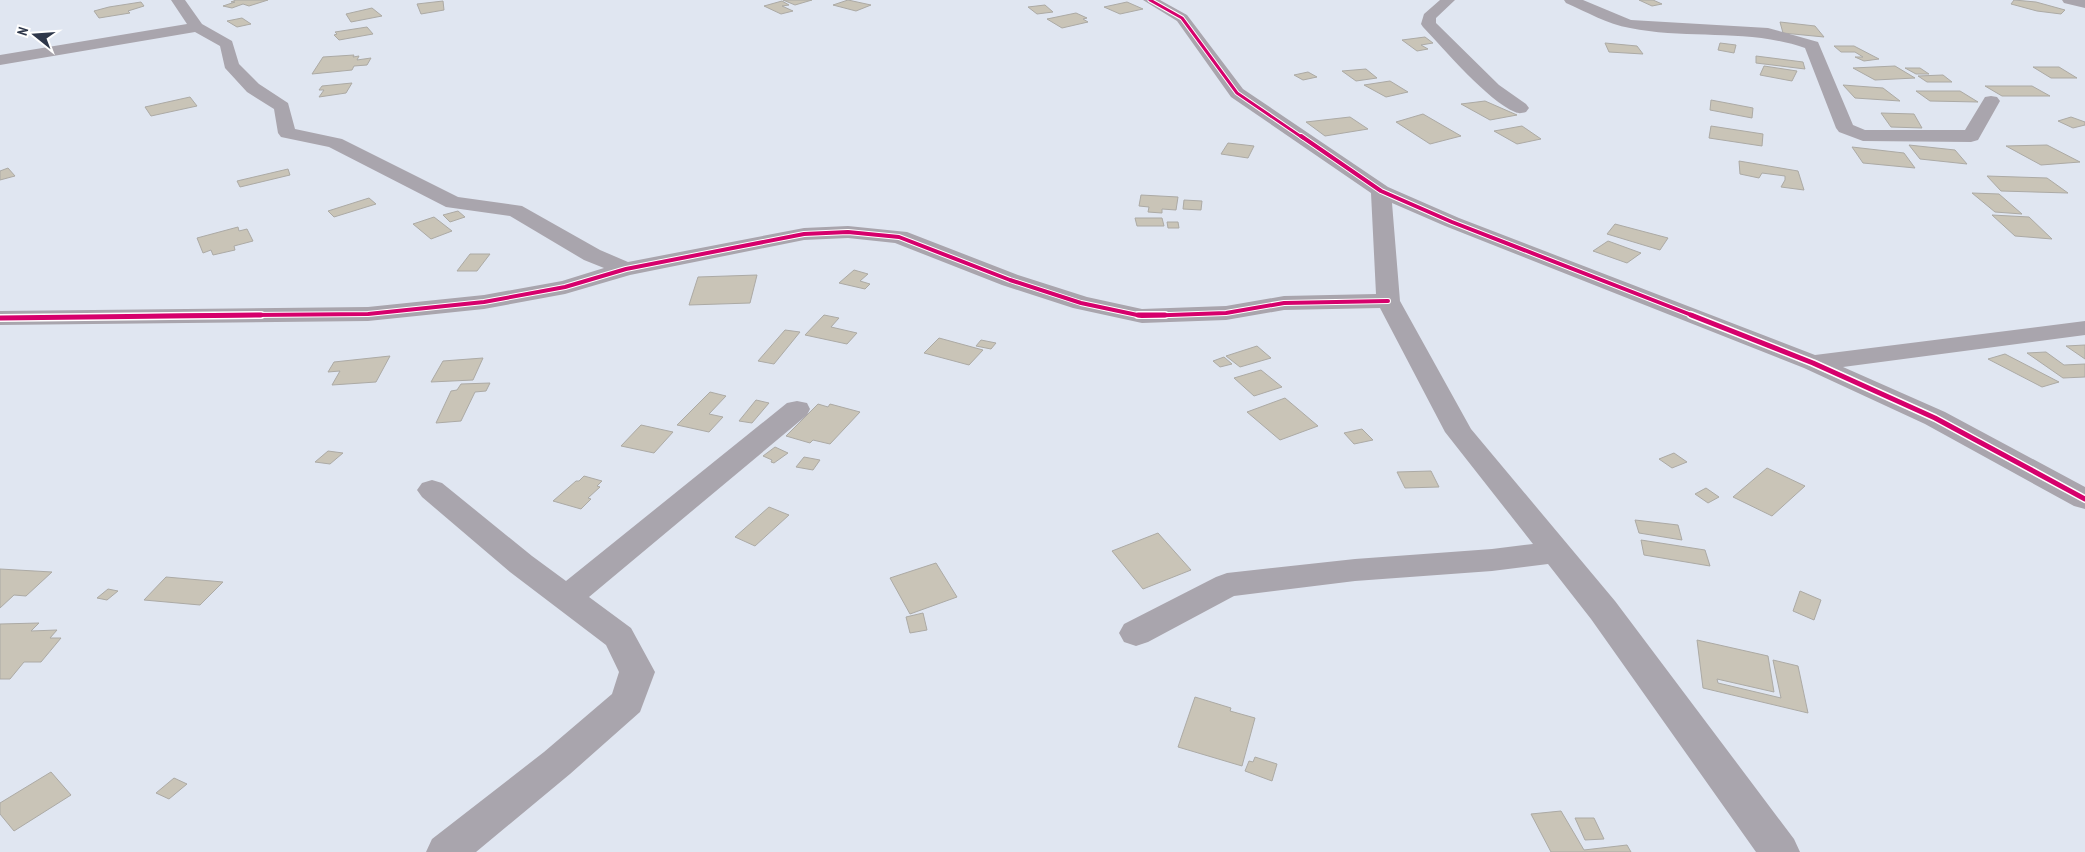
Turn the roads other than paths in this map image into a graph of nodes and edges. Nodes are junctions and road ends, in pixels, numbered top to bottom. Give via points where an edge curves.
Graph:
1 (178, 0) edge
2 (1150, 0) edge
3 (1448, 0) edge
4 (1571, 0) edge
5 (2069, 0) edge
6 (2085, 4) edge
7 (197, 27) junction
8 (0, 60) edge
9 (1991, 101) dead end
10 (1520, 108) dead end
11 (1381, 192) junction
12 (626, 269) junction
13 (1388, 301) junction
14 (0, 318) edge
15 (2085, 328) edge
16 (1813, 362) junction
17 (797, 409) dead end
18 (432, 490) dead end
19 (2085, 499) edge
20 (1557, 552) junction
21 (566, 598) junction
22 (1136, 633) dead end
23 (446, 852) edge
24 (1780, 852) edge

1 - 7 street
2 - 11 street via 1182,18 1238,94
3 - 10 street via 1429,17 1428,24 1493,89
4 - 9 street via 1629,23 1746,31 1792,38 1812,45 1845,128 1863,135 1971,136
5 - 6 street
7 - 8 street
7 - 12 street via 227,44 231,65 253,88 282,107 287,133 335,143 453,203 515,210 592,255
11 - 13 street
11 - 16 street
12 - 13 street via 804,234 848,232 900,237 1019,283 1081,303 1142,316 1226,313 1284,303
12 - 14 street via 583,283 484,302 368,314
13 - 20 street via 1460,432
15 - 16 street
16 - 19 street via 1935,418
17 - 21 street
18 - 21 street
20 - 22 street via 1227,585
20 - 24 street
21 - 23 street via 620,637 638,672 627,702

